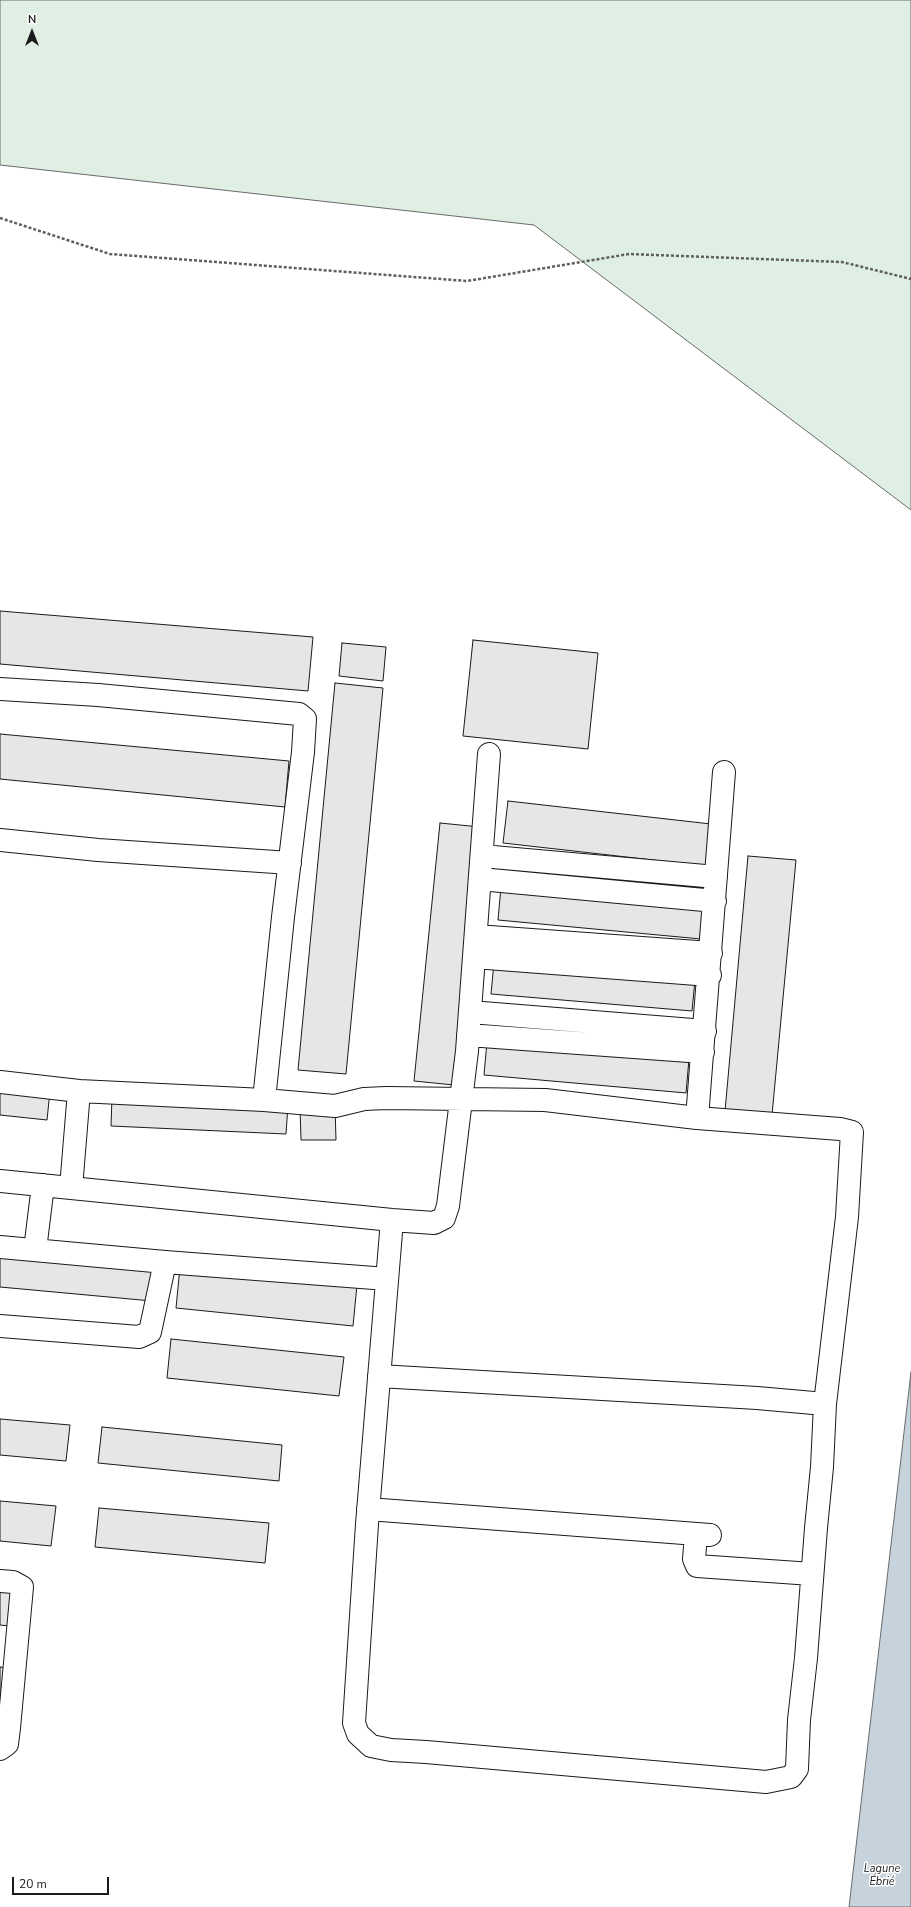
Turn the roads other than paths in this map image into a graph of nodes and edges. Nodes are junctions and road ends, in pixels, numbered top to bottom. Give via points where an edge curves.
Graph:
1 (0, 689) edge
2 (489, 754) dead end
3 (724, 772) dead end
4 (0, 840) edge
5 (482, 856) junction
6 (290, 863) junction
7 (716, 877) junction
8 (480, 879) junction
9 (714, 901) junction
10 (476, 936) junction
11 (711, 953) junction
12 (474, 958) junction
13 (710, 975) junction
14 (470, 1012) junction
15 (705, 1031) junction
16 (468, 1035) junction
17 (703, 1052) junction
18 (0, 1082) edge
19 (79, 1090) junction
20 (461, 1098) junction
21 (264, 1100) junction
22 (697, 1118) junction
23 (0, 1181) edge
24 (43, 1185) junction
25 (71, 1188) junction
26 (392, 1220) junction
27 (0, 1247) edge
28 (35, 1250) junction
29 (165, 1262) junction
30 (387, 1279) junction
31 (0, 1326) edge
32 (379, 1376) junction
33 (825, 1404) junction
34 (368, 1509) junction
35 (812, 1574) junction
36 (0, 1581) edge
37 (8, 1637) edge
38 (5, 1716) edge
39 (0, 1749) edge

1 - 6 lane via 98,695 299,714 305,719
2 - 5 lane
3 - 7 lane
4 - 6 lane via 98,850
5 - 7 lane
5 - 8 lane
6 - 21 lane
7 - 9 lane
8 - 9 lane
8 - 10 lane
9 - 11 lane
10 - 11 lane
10 - 12 lane
11 - 13 lane
12 - 13 lane
12 - 14 lane
13 - 15 lane
14 - 15 lane
14 - 16 lane
15 - 17 lane
16 - 17 lane
16 - 20 lane
17 - 22 lane
18 - 19 lane
19 - 21 lane
19 - 25 lane
20 - 21 lane via 371,1099 335,1106
20 - 22 lane via 545,1100
20 - 26 lane via 448,1206 444,1218 434,1223
22 - 33 lane via 852,1132 847,1217
23 - 24 lane
24 - 25 lane
24 - 28 lane
25 - 26 lane
26 - 30 lane
27 - 28 lane
28 - 29 lane
29 - 30 lane
29 - 31 lane via 150,1332 139,1337
30 - 32 lane
32 - 33 lane
32 - 34 lane
33 - 35 lane
34 - 35 lane via 703,1534 694,1559 697,1566
34 - 35 lane via 354,1722 358,1734 370,1746 390,1750 766,1782 791,1778 797,1769
36 - 37 lane via 13,1582 22,1587
37 - 38 lane
38 - 39 lane via 7,1744

